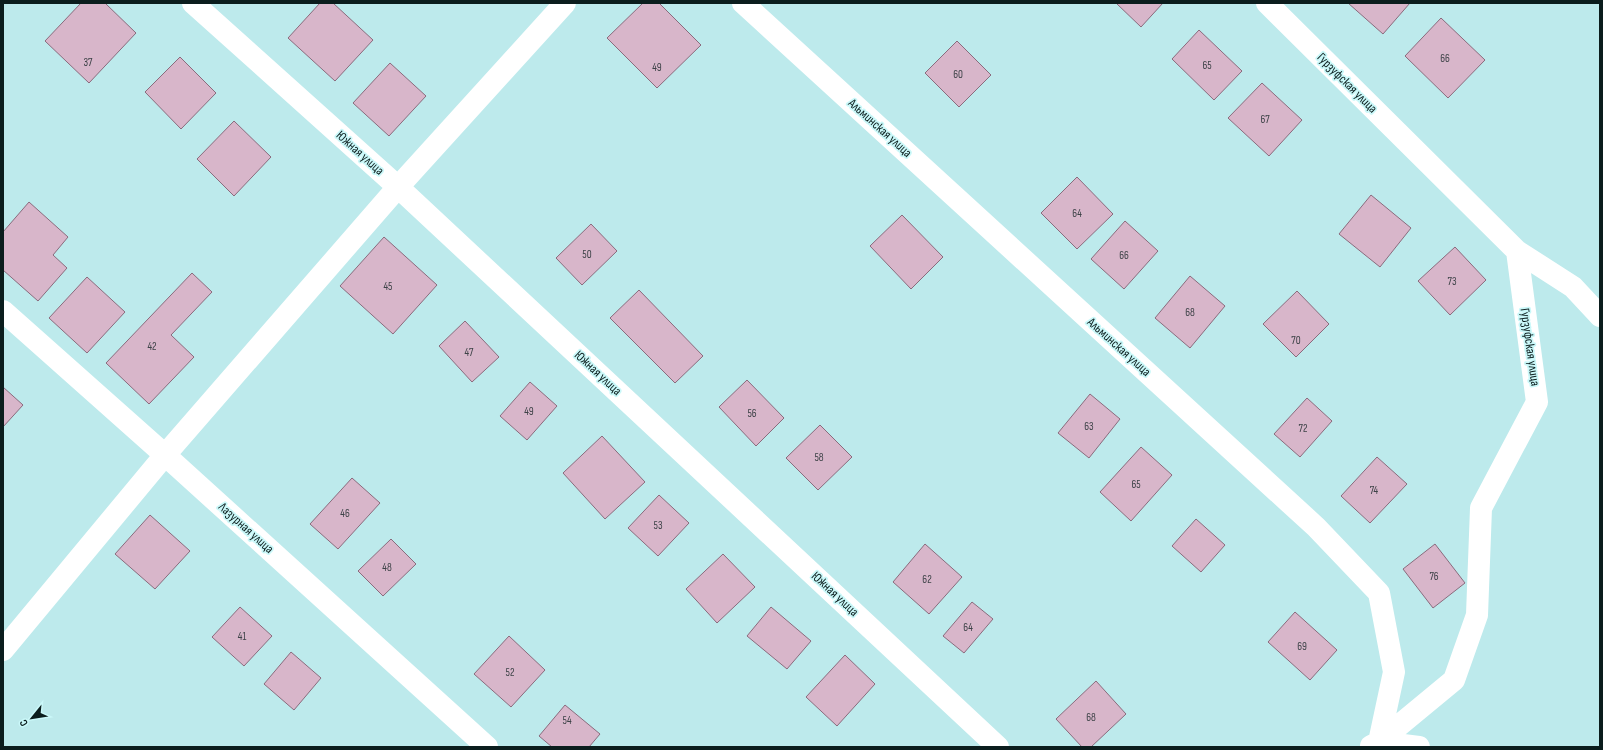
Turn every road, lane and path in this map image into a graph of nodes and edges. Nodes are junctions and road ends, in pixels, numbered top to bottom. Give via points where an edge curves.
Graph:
1 (193, 3) edge
2 (565, 3) edge
3 (743, 3) edge
4 (1267, 3) edge
5 (398, 187) junction
6 (1517, 252) junction
7 (3, 311) edge
8 (1600, 316) edge
9 (166, 455) junction
10 (3, 650) edge
11 (1373, 745) edge
12 (487, 747) edge
13 (998, 747) edge
14 (1419, 747) edge

1 - 5 street, Южная улица
2 - 5 street
3 - 11 street, Альминская улица via 1316,527 1379,593 1394,672
4 - 6 street, Гурзуфская улица
5 - 9 street
5 - 13 street, Южная улица
6 - 8 street via 1573,287
6 - 11 street, Гурзуфская улица via 1538,402 1481,508 1477,615 1454,680
7 - 9 street, Лазурная улица
9 - 10 street
9 - 12 street, Лазурная улица
11 - 14 street

